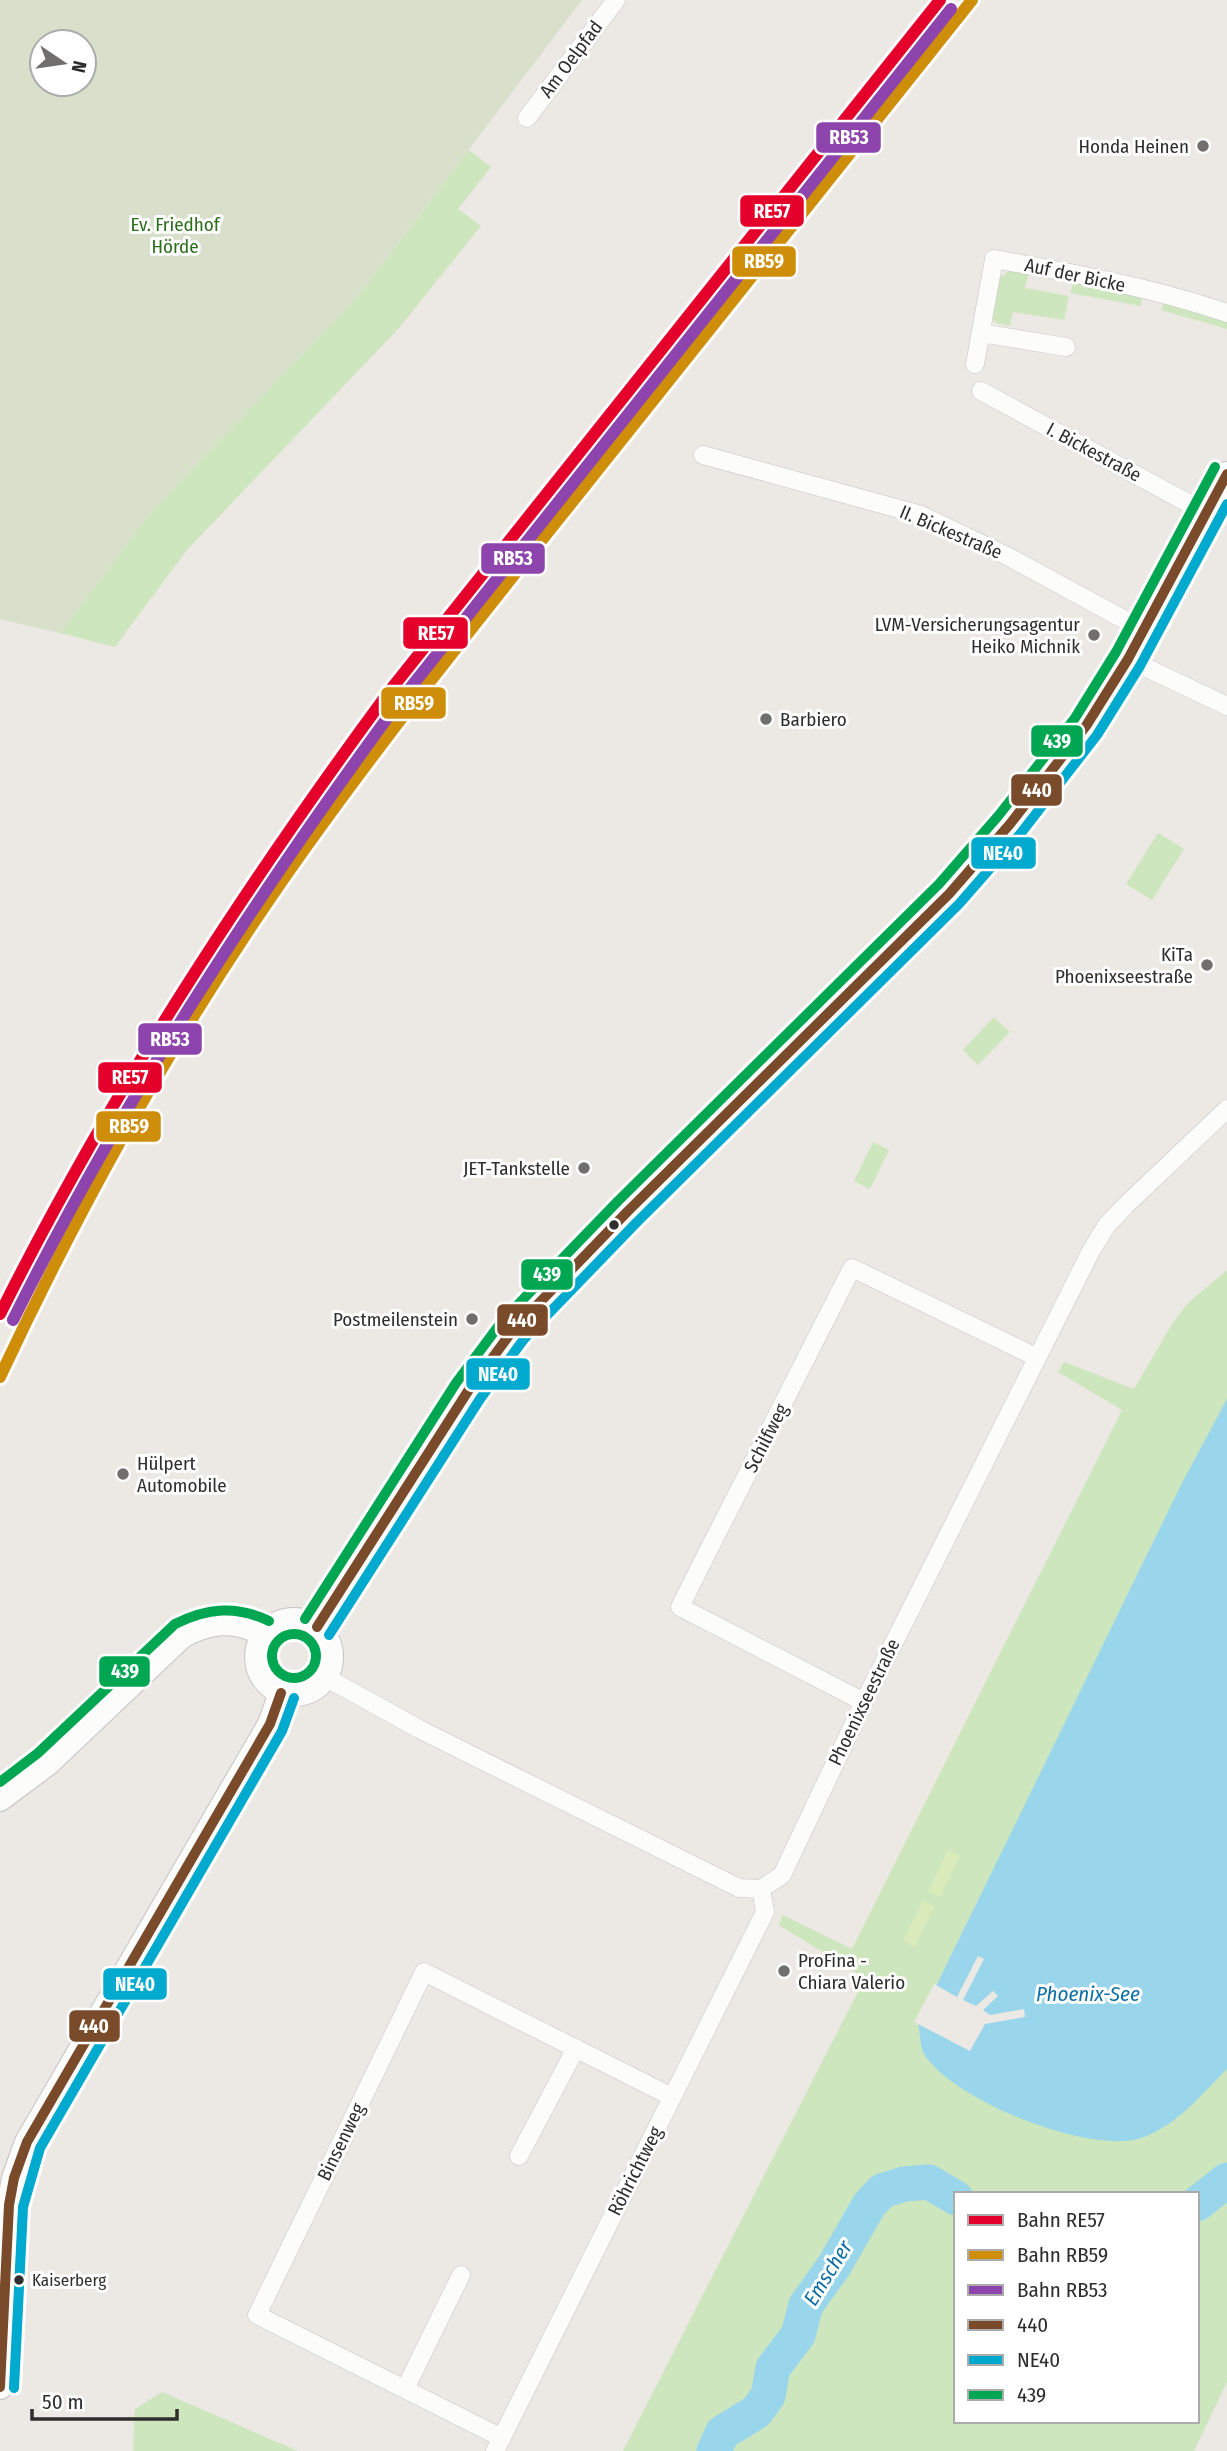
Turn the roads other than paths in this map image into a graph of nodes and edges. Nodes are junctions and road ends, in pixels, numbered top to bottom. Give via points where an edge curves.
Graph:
1 (615, 0) edge
2 (527, 118) dead end
3 (1227, 313) edge
4 (981, 333) junction
5 (1066, 347) dead end
6 (975, 364) dead end
7 (981, 391) dead end
8 (704, 455) dead end
9 (1227, 474) edge
10 (1208, 514) junction
11 (1145, 631) junction
12 (1128, 659) junction
13 (1227, 706) edge
14 (1227, 1109) edge
15 (1036, 1357) junction
16 (317, 1627) junction
17 (263, 1634) junction
18 (325, 1677) junction
19 (282, 1693) junction
20 (864, 1702) junction
21 (0, 1799) edge
22 (761, 1889) junction
23 (576, 2048) junction
24 (672, 2097) junction
25 (519, 2156) dead end
26 (461, 2275) dead end
27 (0, 2386) edge
28 (405, 2389) junction
29 (498, 2444) edge

1 - 2 street, Am Oelpfad
3 - 4 street, Auf der Bicke via 1079,275 994,259
4 - 5 street
4 - 6 street, Auf der Bicke
7 - 10 street, I. Bickestraße
8 - 11 street, II. Bickestraße via 921,515 1009,556
9 - 10 main road
10 - 11 main road
11 - 12 main road
12 - 13 street
12 - 16 main road via 1086,726 949,894 545,1295 491,1359
14 - 15 street, Phoenixseestraße via 1107,1225
15 - 20 street, Phoenixseestraße
15 - 20 street, Schilfweg via 852,1268 680,1607
16 - 17 main road via 295,1619
16 - 18 main road via 329,1645 330,1667
17 - 19 main road via 258,1668 271,1687
17 - 21 main road via 248,1625 224,1623 203,1625 182,1636 47,1764
18 - 19 main road via 306,1692
18 - 22 street via 421,1730 739,1888
19 - 27 main road via 270,1724 27,2142 9,2205
20 - 22 street, Phoenixseestraße via 782,1875
22 - 24 street, Röhrichtweg via 765,1912
23 - 24 street, Binsenweg
23 - 25 street
23 - 28 street, Binsenweg via 424,1972 257,2315
24 - 29 street, Röhrichtweg
26 - 28 street
28 - 29 street, Binsenweg

